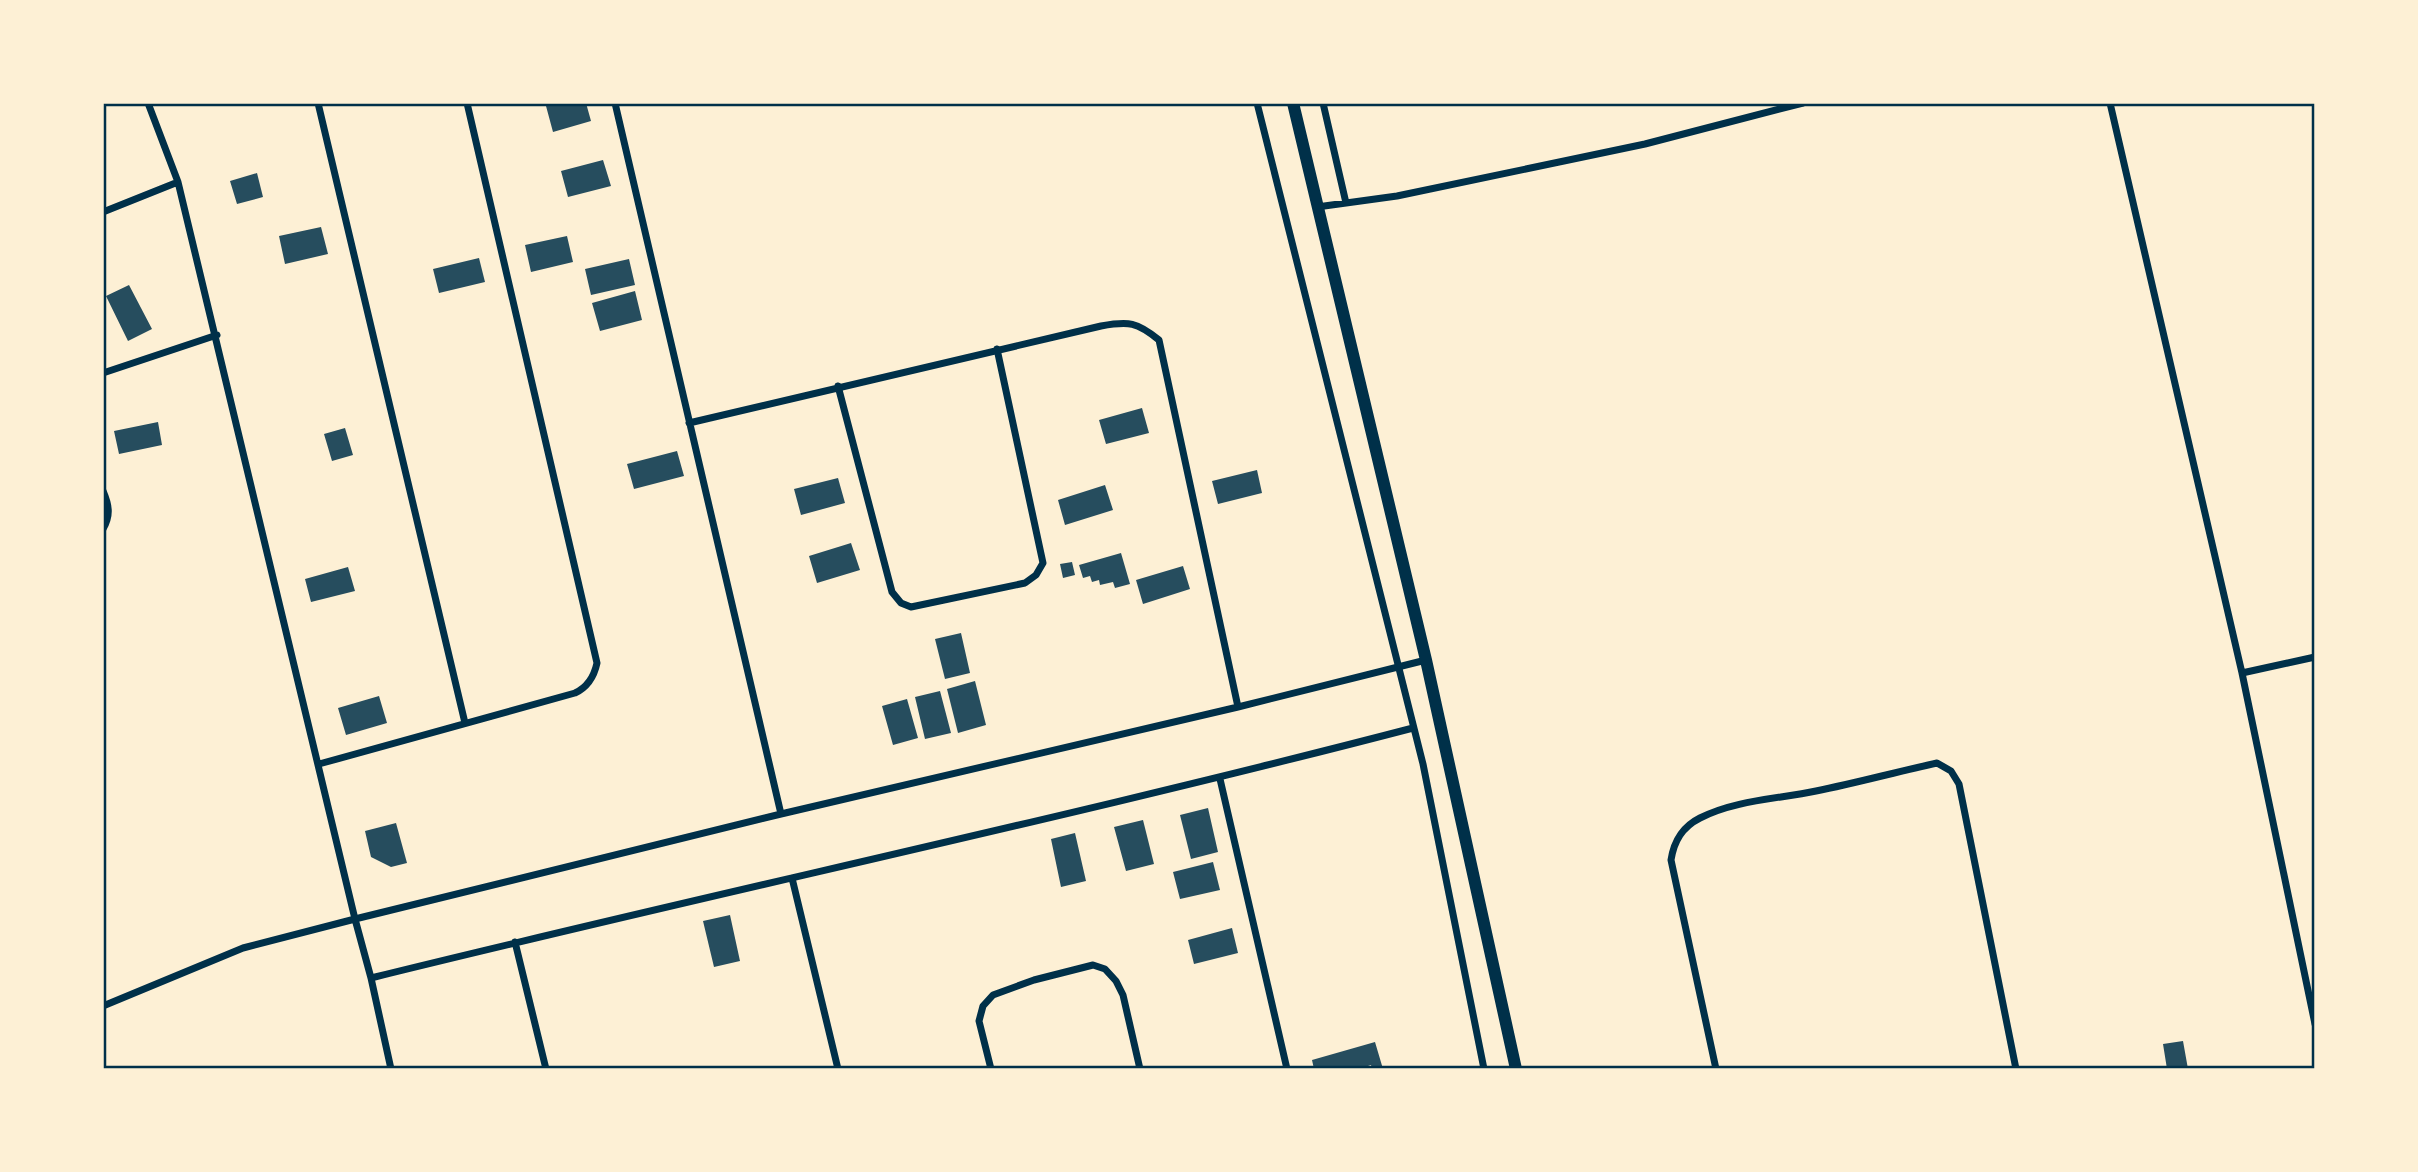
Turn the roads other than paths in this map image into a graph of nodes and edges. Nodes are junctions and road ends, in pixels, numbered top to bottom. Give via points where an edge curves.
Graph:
1 (148, 103) edge
2 (318, 103) edge
3 (467, 103) edge
4 (615, 103) edge
5 (1257, 103) edge
6 (1293, 103) edge
7 (1323, 103) edge
8 (1803, 103) edge
9 (2110, 103) edge
10 (178, 182) junction
11 (1346, 203) junction
12 (1317, 207) junction
13 (103, 212) edge
14 (216, 335) junction
15 (997, 349) junction
16 (103, 373) edge
17 (838, 386) junction
18 (689, 423) junction
19 (103, 491) edge
20 (103, 529) edge
21 (2315, 657) edge
22 (1426, 660) junction
23 (1398, 668) junction
24 (2242, 673) junction
25 (1238, 707) junction
26 (465, 723) junction
27 (1413, 728) junction
28 (318, 764) junction
29 (1220, 779) junction
30 (781, 814) junction
31 (792, 878) junction
32 (355, 919) junction
33 (515, 942) junction
34 (371, 978) junction
35 (103, 1006) edge
36 (2315, 1024) edge
37 (391, 1069) edge
38 (546, 1069) edge
39 (838, 1069) edge
40 (991, 1069) edge
41 (1140, 1069) edge
42 (1287, 1069) edge
43 (1484, 1069) edge
44 (1516, 1069) edge
45 (1716, 1069) edge
46 (2016, 1069) edge

1 - 10 street
2 - 26 street
3 - 26 street via 597,663 590,682 575,693
4 - 18 street
5 - 23 street
6 - 12 street
7 - 11 street
8 - 11 street via 1644,144
9 - 24 street
10 - 13 street
10 - 14 street
11 - 12 street
12 - 22 street
14 - 16 street
14 - 28 street
15 - 17 street
15 - 17 street via 1044,563 1024,583 911,607 901,603 892,592
15 - 25 street via 1125,321 1143,327 1159,340
17 - 18 street
18 - 30 street
19 - 20 street via 109,517
21 - 24 street
22 - 23 street
22 - 44 street
23 - 25 street
23 - 27 street
24 - 36 street
25 - 30 street
26 - 28 street
27 - 29 street
27 - 43 street
28 - 32 street
29 - 31 street
29 - 42 street
30 - 32 street
31 - 33 street
31 - 39 street
32 - 34 street
32 - 35 street via 243,948
33 - 34 street
33 - 38 street
34 - 37 street
40 - 41 street via 979,1021 993,995 1093,965 1111,975 1123,995
45 - 46 street via 1671,860 1678,837 1701,817 1738,805 1937,763 1951,771 1959,784

